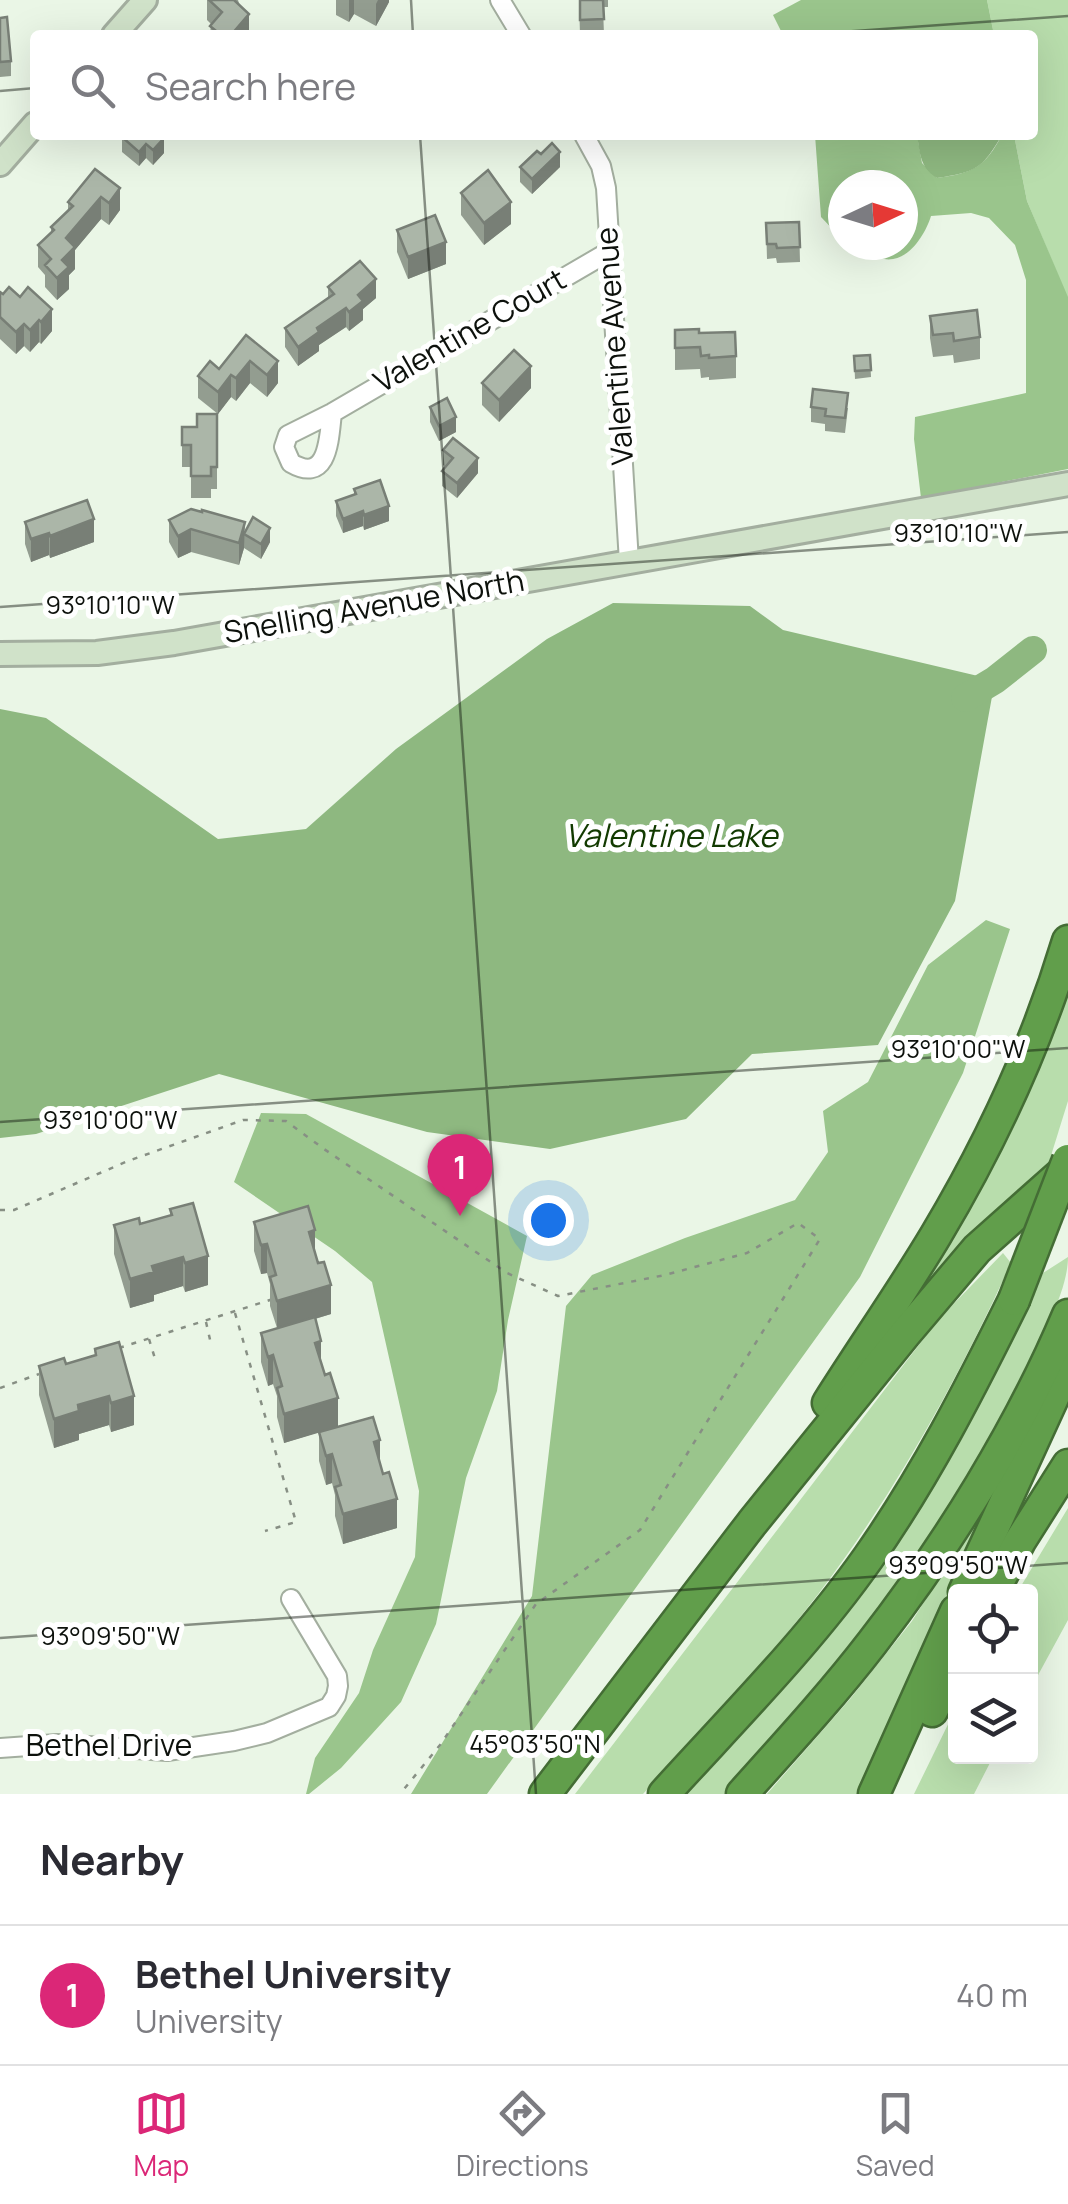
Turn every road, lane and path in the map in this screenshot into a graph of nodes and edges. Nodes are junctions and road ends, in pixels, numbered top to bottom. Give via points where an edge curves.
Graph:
1 (145, 0) edge
2 (500, 0) edge
3 (118, 30) edge
4 (519, 30) edge
5 (30, 130) edge
6 (587, 140) edge
7 (0, 164) edge
8 (610, 251) junction
9 (332, 413) dead end
10 (1068, 484) edge
11 (628, 562) junction
12 (0, 654) edge
13 (1068, 942) edge
14 (1068, 1160) edge
15 (1068, 1168) edge
16 (0, 1210) edge
17 (274, 1298) edge
18 (234, 1312) junction
19 (1068, 1314) edge
20 (205, 1321) junction
21 (149, 1338) junction
22 (212, 1344) dead end
23 (114, 1350) edge
24 (156, 1362) dead end
25 (1068, 1365) edge
26 (42, 1372) edge
27 (0, 1388) edge
28 (1068, 1465) edge
29 (752, 1523) junction
30 (265, 1531) dead end
31 (968, 1584) edge
32 (997, 1584) edge
33 (291, 1598) dead end
34 (948, 1629) edge
35 (951, 1674) edge
36 (0, 1748) edge
37 (400, 1794) edge
38 (545, 1794) edge
39 (664, 1794) edge
40 (742, 1794) edge
41 (874, 1794) edge
42 (890, 1794) edge

1 - 3 street
2 - 4 street
5 - 7 street
6 - 8 street, Valentine Avenue via 606,188
8 - 9 street, Valentine Court
8 - 11 street, Valentine Avenue
10 - 11 street, Snelling Avenue North
11 - 12 street, Snelling Avenue North via 174,643 98,653
13 - 29 highway via 1021,1070 961,1190
14 - 39 highway, bridge via 1014,1300 941,1443 868,1558 812,1631
15 - 29 highway via 976,1249
16 - 37 path via 243,1120 272,1121 286,1122 507,1273 558,1296 747,1253 798,1223 820,1239 640,1530 536,1604
17 - 18 path
18 - 20 path
18 - 30 path via 296,1522
19 - 40 highway via 1009,1435 937,1552 872,1644
20 - 21 path
20 - 22 path
21 - 23 path
21 - 24 path
25 - 31 highway
26 - 27 path
28 - 32 highway
29 - 38 highway
33 - 36 street, Bethel Drive via 336,1676 329,1707 234,1742 167,1751 56,1744
34 - 41 highway
35 - 42 highway

